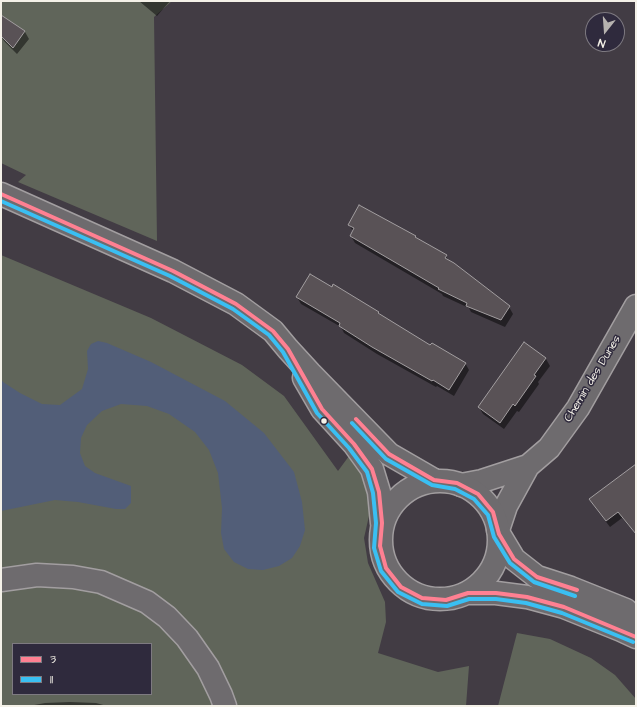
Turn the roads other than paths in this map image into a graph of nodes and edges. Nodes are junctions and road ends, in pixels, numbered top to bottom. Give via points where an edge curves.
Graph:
1 (1, 194) edge
2 (636, 306) edge
3 (288, 349) junction
4 (528, 466) junction
5 (434, 480) junction
6 (461, 485) junction
7 (382, 523) junction
8 (499, 532) junction
9 (1, 580) edge
10 (468, 593) junction
11 (636, 620) edge
12 (636, 637) edge
13 (225, 706) edge

1 - 3 street via 173,271 236,304 273,331
2 - 4 street, Chemin des Dunes via 578,408 549,448
3 - 5 street via 389,454
3 - 7 street via 322,408 372,469 379,492
4 - 6 street, Chemin des Dunes
4 - 8 street, Chemin des Dunes via 506,506
5 - 6 street
5 - 7 street via 411,487 393,502
6 - 8 street via 478,494 493,512
7 - 10 street via 380,546 386,568 401,587 422,598 446,600
8 - 10 street via 497,558 486,578
8 - 11 street via 514,559 537,577 626,610
9 - 13 street via 36,575 73,576 101,582 147,602 167,617 187,638 208,668
10 - 12 street via 496,592 527,597 564,607

